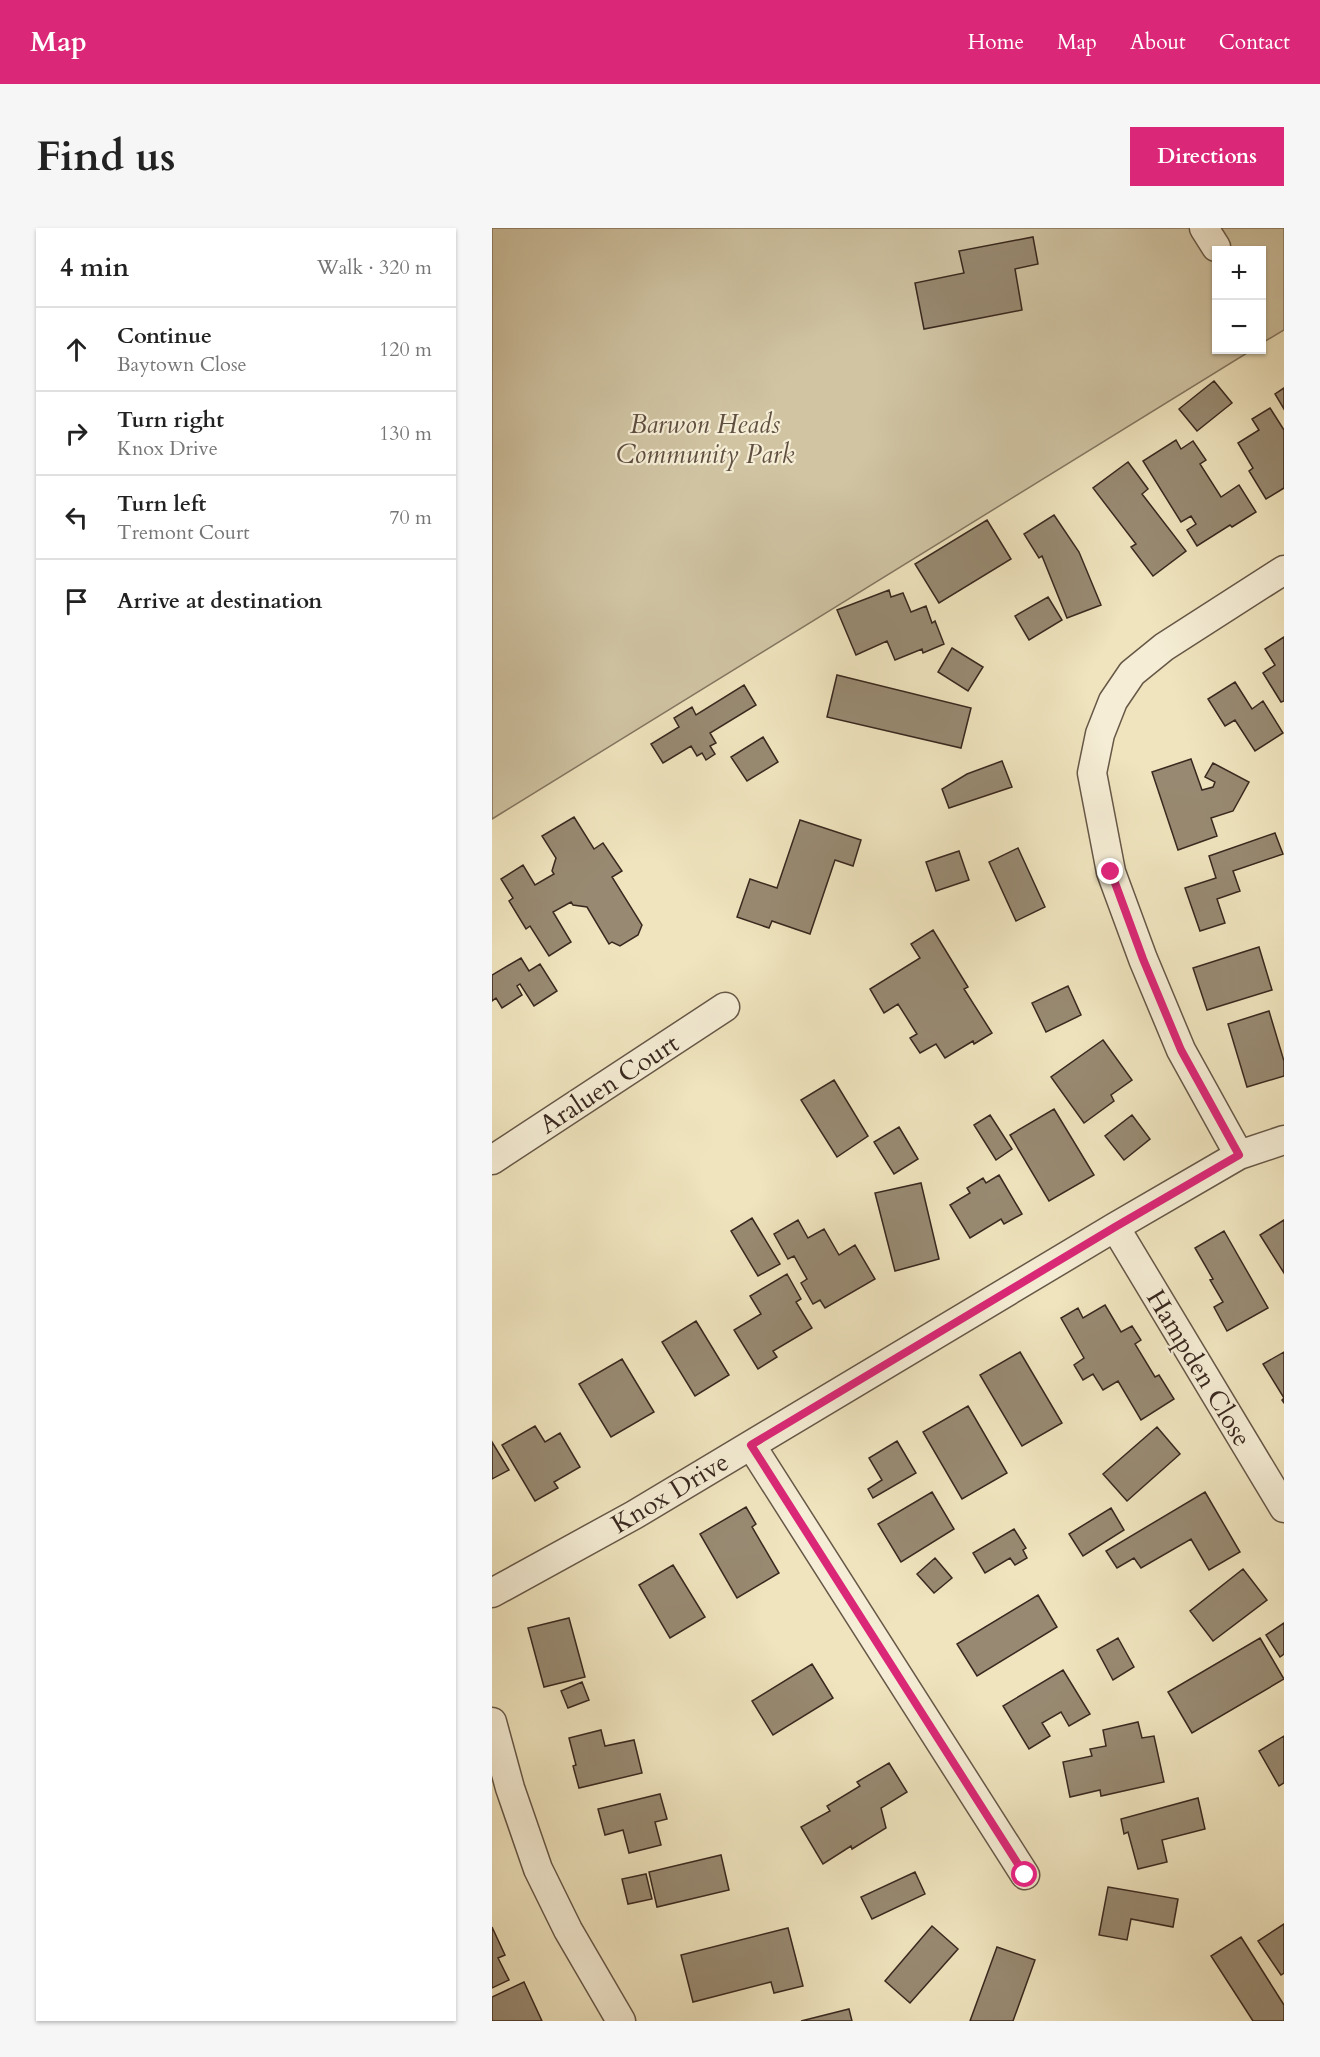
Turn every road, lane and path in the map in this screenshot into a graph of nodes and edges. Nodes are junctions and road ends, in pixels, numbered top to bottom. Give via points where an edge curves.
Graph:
1 (1284, 570) edge
2 (725, 1007) dead end
3 (1284, 1140) edge
4 (1239, 1155) junction
5 (492, 1160) edge
6 (1115, 1227) junction
7 (751, 1445) junction
8 (1284, 1508) edge
9 (492, 1593) edge
10 (492, 1722) edge
11 (1025, 1875) dead end
12 (621, 2021) edge

1 - 4 street via 1164,647 1132,673 1113,701 1100,734 1092,772 1111,872 1143,959 1181,1050
2 - 5 street, Araluen Court
3 - 4 street, Knox Drive
4 - 6 street, Knox Drive
6 - 7 street, Knox Drive
6 - 8 street, Hampden Close
7 - 9 street, Knox Drive
7 - 11 street
10 - 12 street via 538,1869

